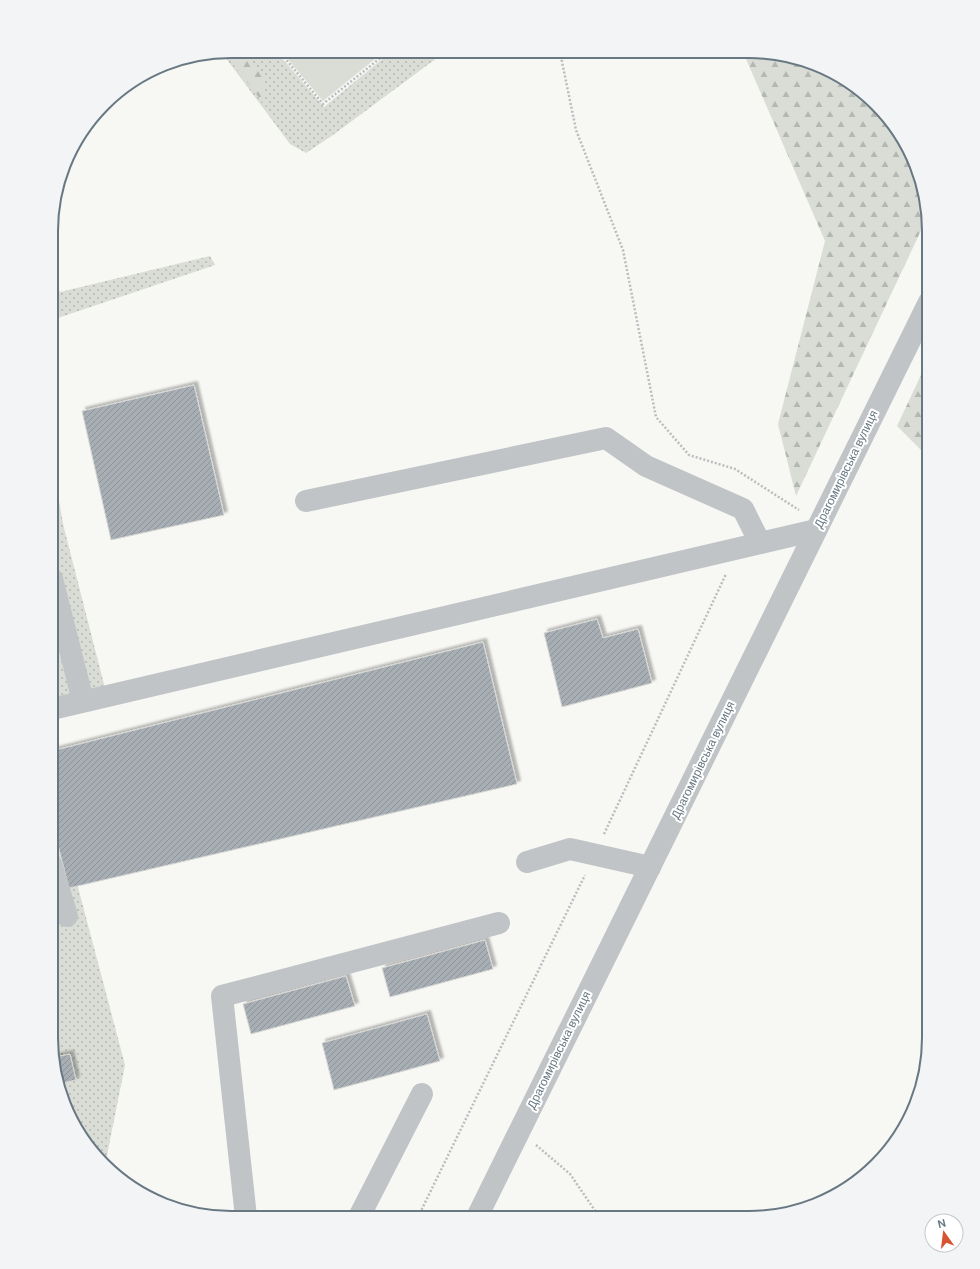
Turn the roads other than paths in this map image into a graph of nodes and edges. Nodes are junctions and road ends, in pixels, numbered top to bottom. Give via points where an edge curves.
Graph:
1 (922, 316) edge
2 (306, 501) dead end
3 (816, 530) junction
4 (760, 543) junction
5 (58, 603) edge
6 (83, 701) junction
7 (58, 707) edge
8 (527, 862) dead end
9 (650, 867) junction
10 (58, 887) edge
11 (67, 916) dead end
12 (499, 923) dead end
13 (422, 1094) dead end
14 (245, 1211) edge
15 (362, 1211) edge
16 (480, 1211) edge

1 - 3 street, Драгомирівська вулиця
2 - 4 street via 606,438 646,466 743,509
3 - 4 street
3 - 9 street, Драгомирівська вулиця
4 - 6 street
5 - 6 street
6 - 7 street
8 - 9 street via 570,849
9 - 16 street, Драгомирівська вулиця
10 - 11 street
12 - 14 street via 222,996
13 - 15 street

